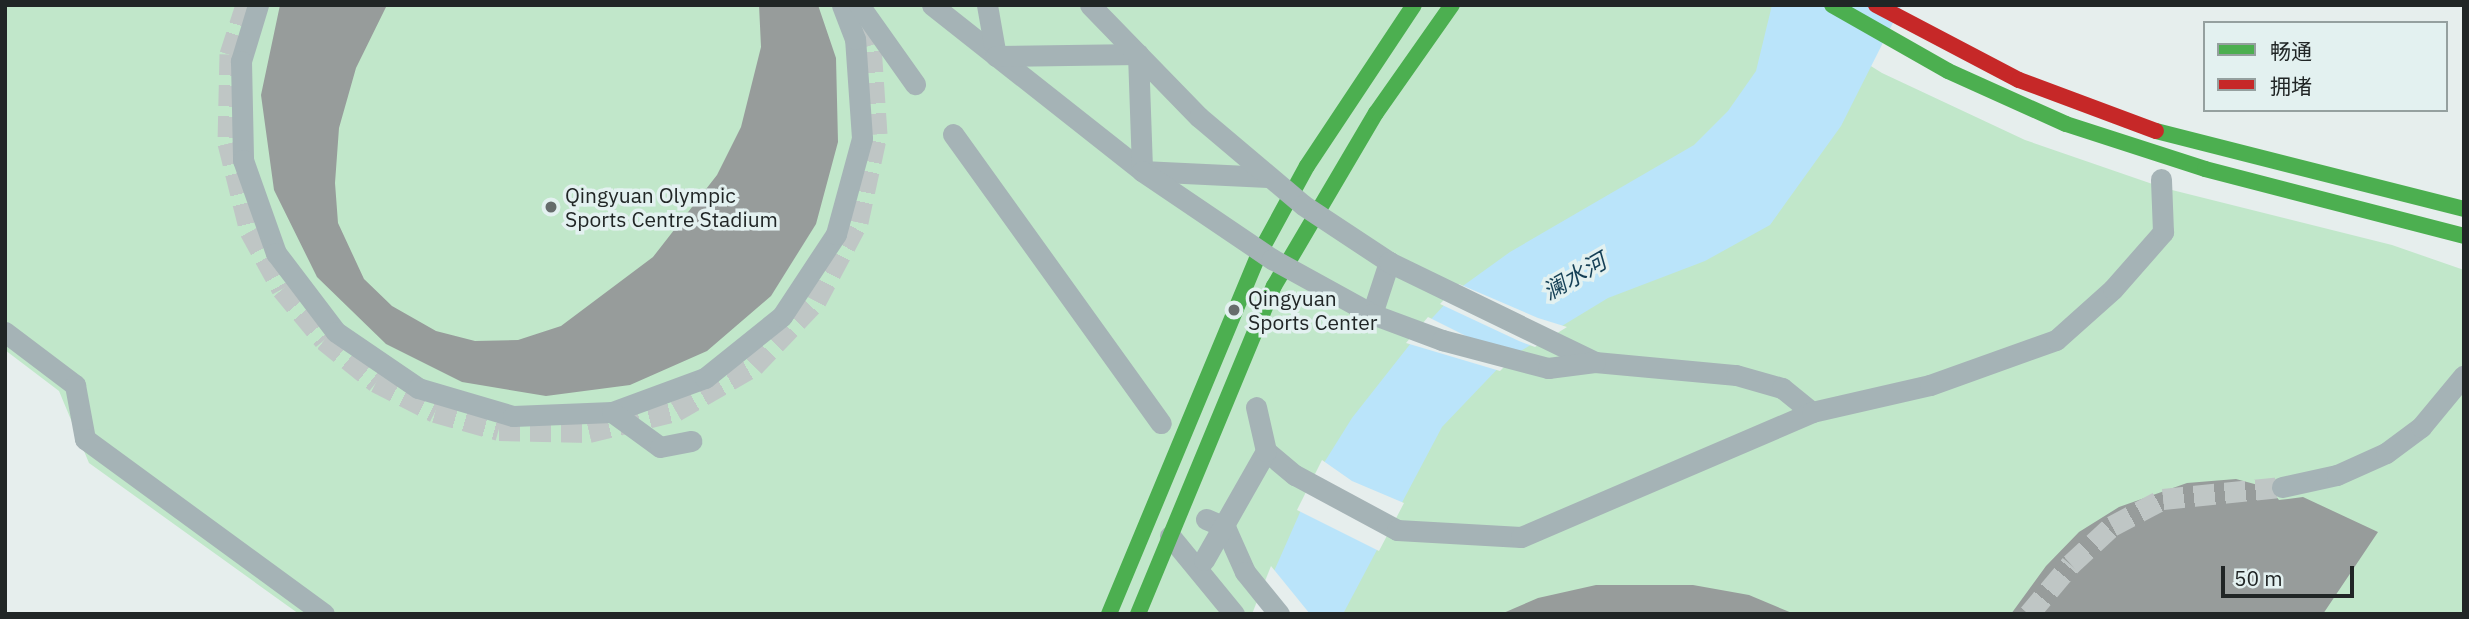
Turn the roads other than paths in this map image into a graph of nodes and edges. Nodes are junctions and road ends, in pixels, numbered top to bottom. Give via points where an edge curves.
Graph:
1 (258, 5) edge
2 (842, 5) edge
3 (859, 5) edge
4 (932, 5) edge
5 (987, 5) edge
6 (1090, 5) edge
7 (1414, 5) edge
8 (1452, 5) edge
9 (1832, 5) edge
10 (1876, 5) edge
11 (1138, 54) junction
12 (996, 56) junction
13 (915, 83) dead end
14 (953, 134) dead end
15 (1142, 171) junction
16 (1268, 177) junction
17 (2161, 179) dead end
18 (2464, 209) edge
19 (2464, 236) edge
20 (1389, 262) junction
21 (1372, 314) junction
22 (5, 332) edge
23 (1595, 362) junction
24 (2464, 375) edge
25 (1256, 407) dead end
26 (612, 412) junction
27 (1812, 412) junction
28 (1161, 424) dead end
29 (691, 441) dead end
30 (1266, 451) junction
31 (2281, 487) tunnel mouth
32 (1216, 523) junction
33 (1170, 536) junction
34 (1204, 560) dead end
35 (1231, 609) edge
36 (324, 614) edge
37 (1109, 614) edge
38 (1138, 614) edge
39 (1279, 614) edge

1 - 26 street via 241,61 243,160 276,253 336,332 418,388 513,416
2 - 26 street via 855,39 862,138 836,234 782,316 705,378
3 - 13 street
4 - 12 street
5 - 12 street
6 - 11 street
7 - 37 street via 1307,166 1259,254
8 - 33 street via 1376,113 1274,286
9 - 19 street via 1889,40 2005,98 2129,147
10 - 18 street via 2019,80 2143,128
11 - 12 street
11 - 15 street
11 - 16 street, bridge via 1199,117
12 - 15 street
14 - 28 street
15 - 16 street
15 - 21 street, bridge via 1272,260
16 - 20 street, bridge
17 - 27 street via 2163,232 2113,289 2056,340 1930,385
20 - 21 street
20 - 23 street, bridge
21 - 23 street, bridge via 1442,340 1548,368
22 - 36 street via 75,385 85,439
23 - 27 street via 1736,375 1782,388
24 - 31 street via 2421,427 2386,453 2337,475
25 - 30 street
26 - 29 street via 660,447
27 - 30 street via 1521,537 1397,530 1294,475
30 - 32 street
32 - 34 street
32 - 39 street via 1245,572
33 - 35 street
33 - 38 street

